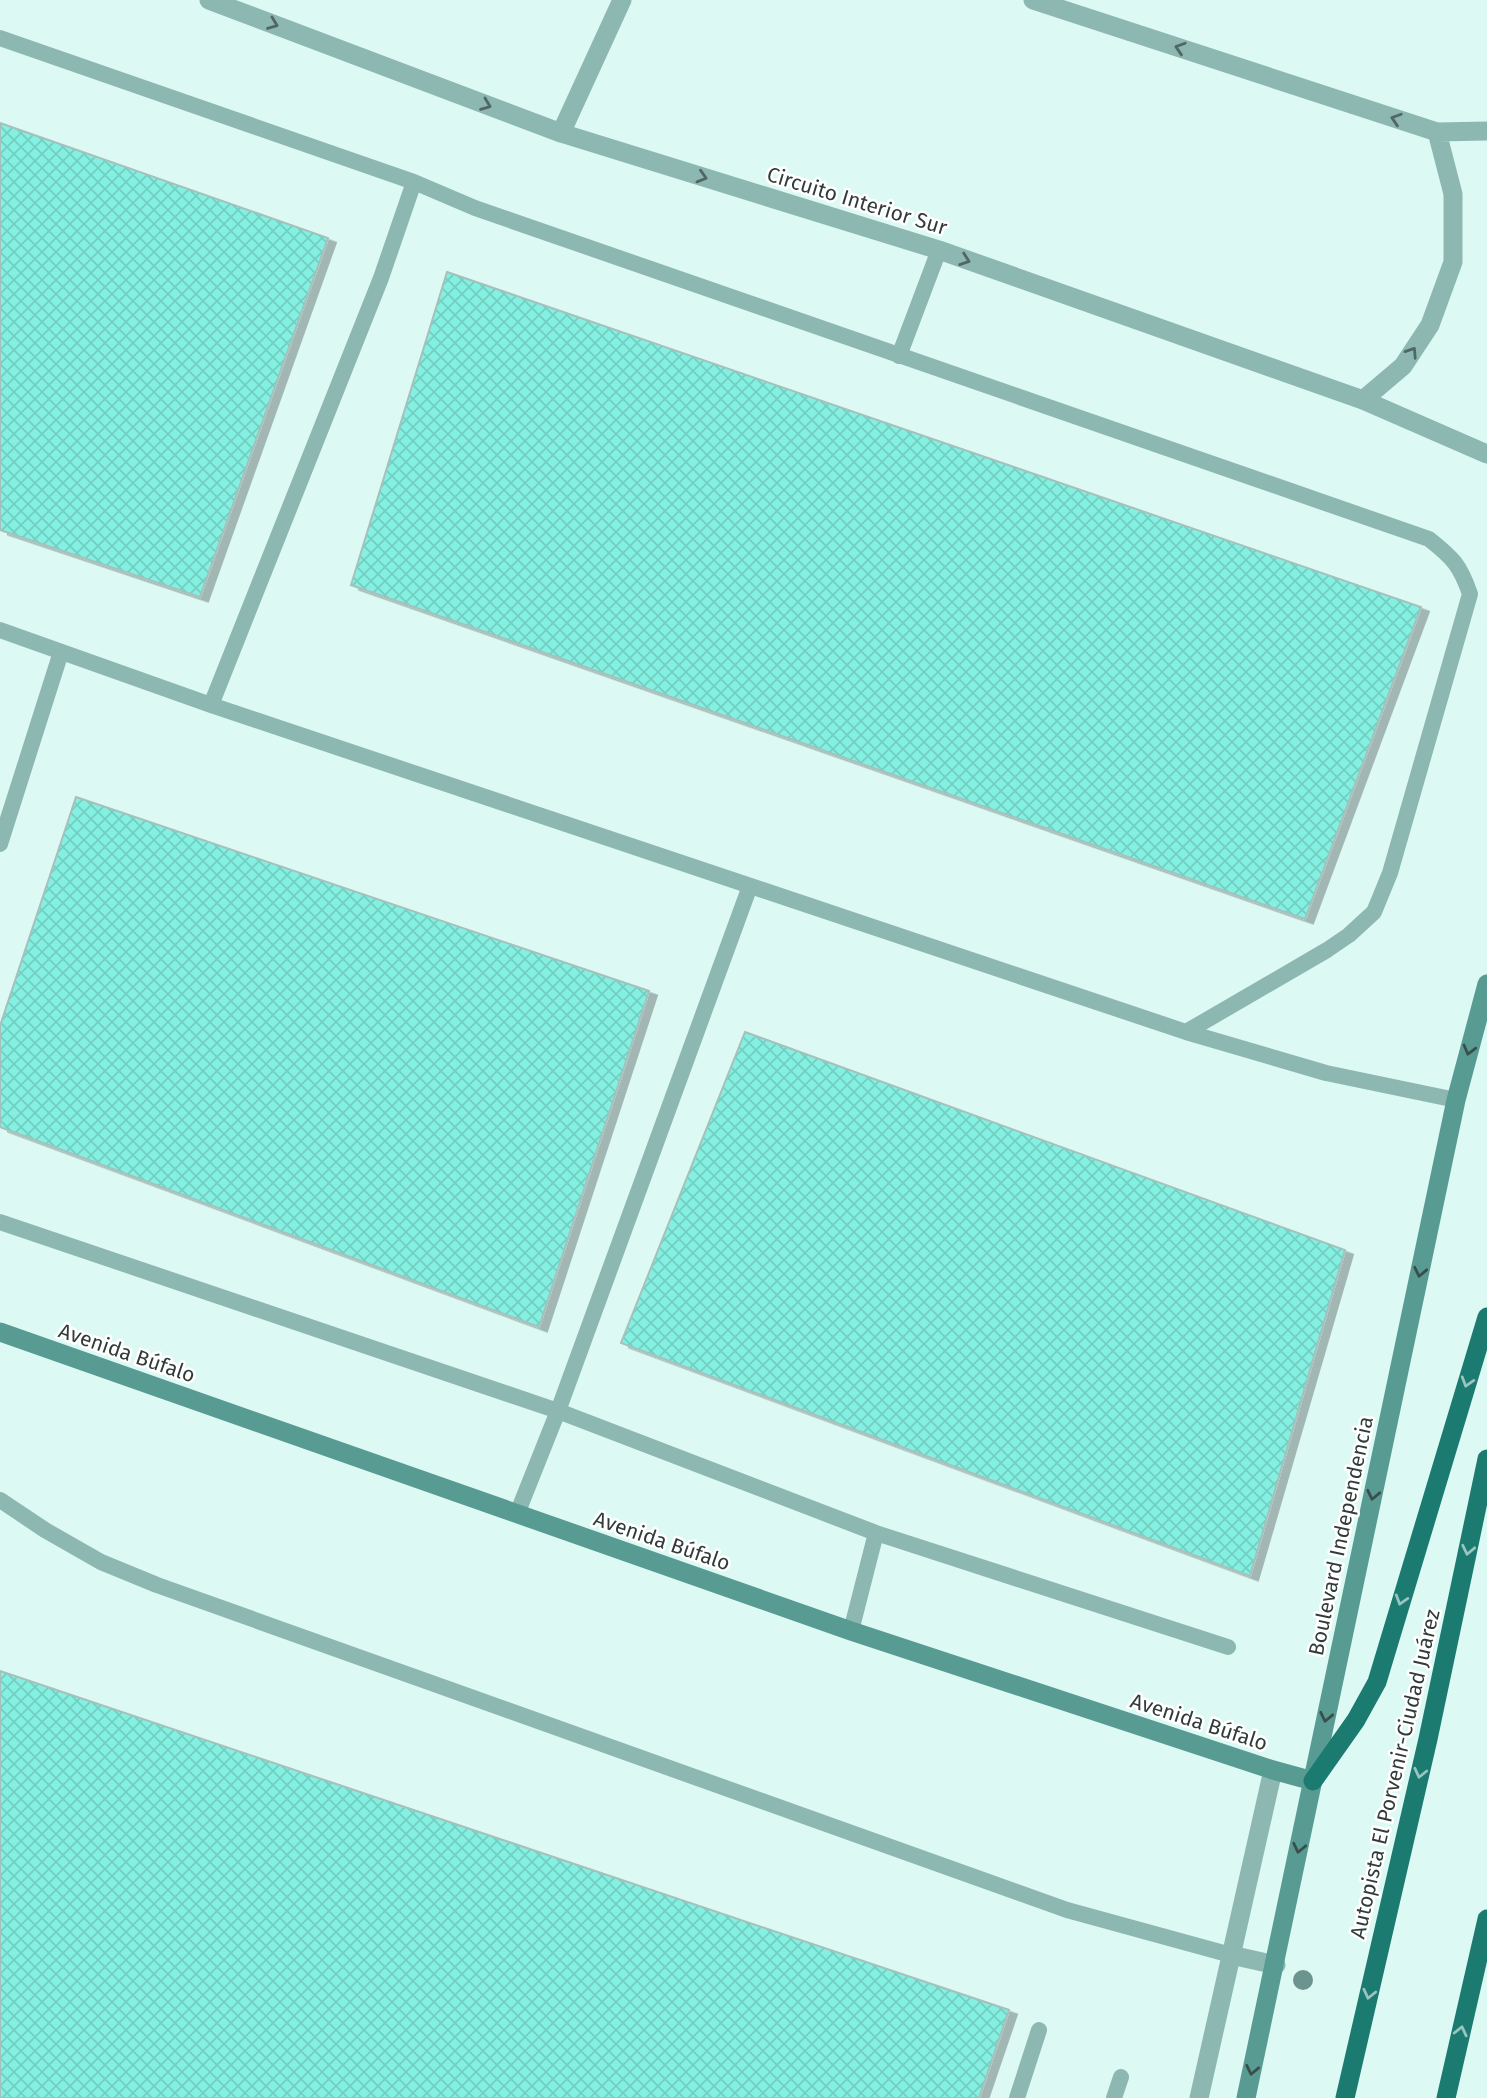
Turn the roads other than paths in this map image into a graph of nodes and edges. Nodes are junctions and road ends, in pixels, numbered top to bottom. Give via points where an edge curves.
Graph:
1 (209, 0) edge
2 (622, 0) edge
3 (1033, 0) edge
4 (0, 38) edge
5 (1487, 131) edge
6 (1437, 132) junction
7 (561, 133) junction
8 (414, 182) junction
9 (939, 250) junction
10 (899, 356) junction
11 (1363, 400) junction
12 (1487, 454) edge
13 (0, 629) edge
14 (61, 652) junction
15 (211, 705) junction
16 (0, 844) edge
17 (750, 886) junction
18 (1487, 984) edge
19 (1186, 1032) junction
20 (1456, 1100) junction
21 (0, 1222) edge
22 (1487, 1317) edge
23 (0, 1332) edge
24 (558, 1411) junction
25 (1487, 1460) edge
26 (0, 1500) edge
27 (517, 1514) junction
28 (876, 1533) junction
29 (851, 1631) junction
30 (1228, 1647) dead end
31 (1273, 1770) junction
32 (1313, 1781) junction
33 (1487, 1919) edge
34 (1231, 1955) junction
35 (1276, 1965) junction
36 (1040, 2030) dead end
37 (1121, 2077) dead end
38 (1017, 2098) edge
39 (1114, 2098) edge
40 (1199, 2098) edge
41 (1246, 2098) edge
42 (1345, 2098) edge
43 (1446, 2098) edge

1 -> 7 street, Circuito Interior Sur
2 - 7 street
6 -> 3 street
4 - 8 lane
5 - 6 street
11 -> 6 street via 1403,366 1430,325 1453,262 1452,194
7 -> 9 street, Circuito Interior Sur
8 - 10 lane via 475,208
8 - 15 lane via 381,278
9 - 10 lane
9 -> 11 street, Circuito Interior Sur
10 - 19 lane via 1429,539 1462,570 1470,594 1390,873 1374,912 1327,950
11 - 12 street, Circuito Interior Sur
13 - 14 lane
14 - 15 lane
14 - 16 lane
15 - 17 lane
17 - 19 lane
17 - 24 lane
18 -> 20 main road, Boulevard Independencia
19 - 20 lane via 1326,1073
20 -> 32 main road, Boulevard Independencia
21 - 24 lane
22 -> 32 highway via 1377,1682
23 - 27 main road, Avenida Búfalo
24 - 27 lane
24 - 28 lane
25 -> 42 highway, Autopista El Porvenir-Ciudad Juárez
26 - 34 lane via 101,1562 157,1585 1067,1910
27 - 29 main road, Avenida Búfalo
28 - 29 lane
28 - 30 lane
29 - 31 main road, Avenida Búfalo
31 - 32 main road, Avenida Búfalo
31 - 34 street
32 -> 35 main road, Boulevard Independencia
43 -> 33 highway
34 - 35 street
34 - 40 street
35 -> 41 main road, Boulevard Independencia
36 - 38 lane
37 - 39 lane

